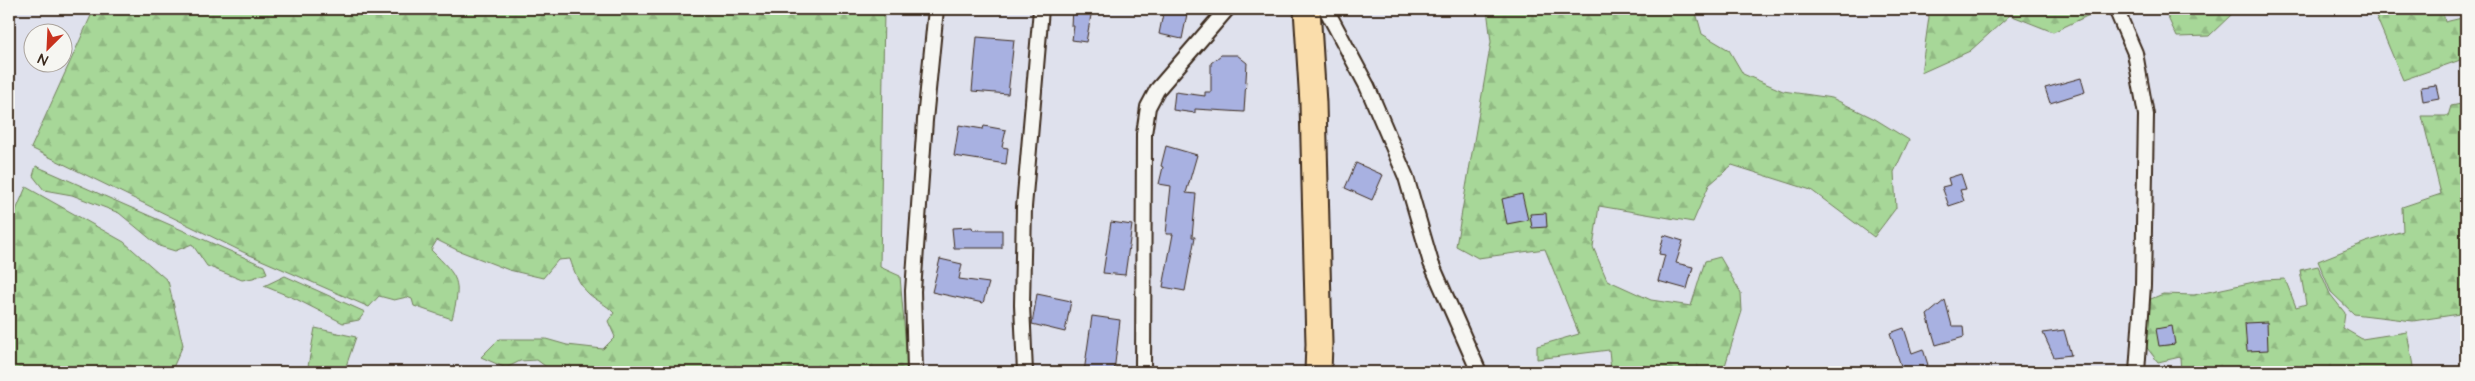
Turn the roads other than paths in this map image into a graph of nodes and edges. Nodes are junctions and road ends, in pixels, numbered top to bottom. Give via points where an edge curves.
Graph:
1 (936, 9) edge
2 (1040, 9) edge
3 (1227, 9) edge
4 (1307, 9) edge
5 (1326, 9) edge
6 (2116, 9) edge
7 (915, 372) edge
8 (1024, 372) edge
9 (1143, 372) edge
10 (1318, 372) edge
11 (1479, 372) edge
12 (2137, 372) edge

1 - 7 street via 913,291
2 - 8 street via 1024,208
3 - 9 street via 1157,90 1148,108 1144,134
4 - 10 highway via 1313,103
5 - 11 street via 1367,86 1406,178 1432,263
6 - 12 street via 2135,53 2146,115 2143,285

